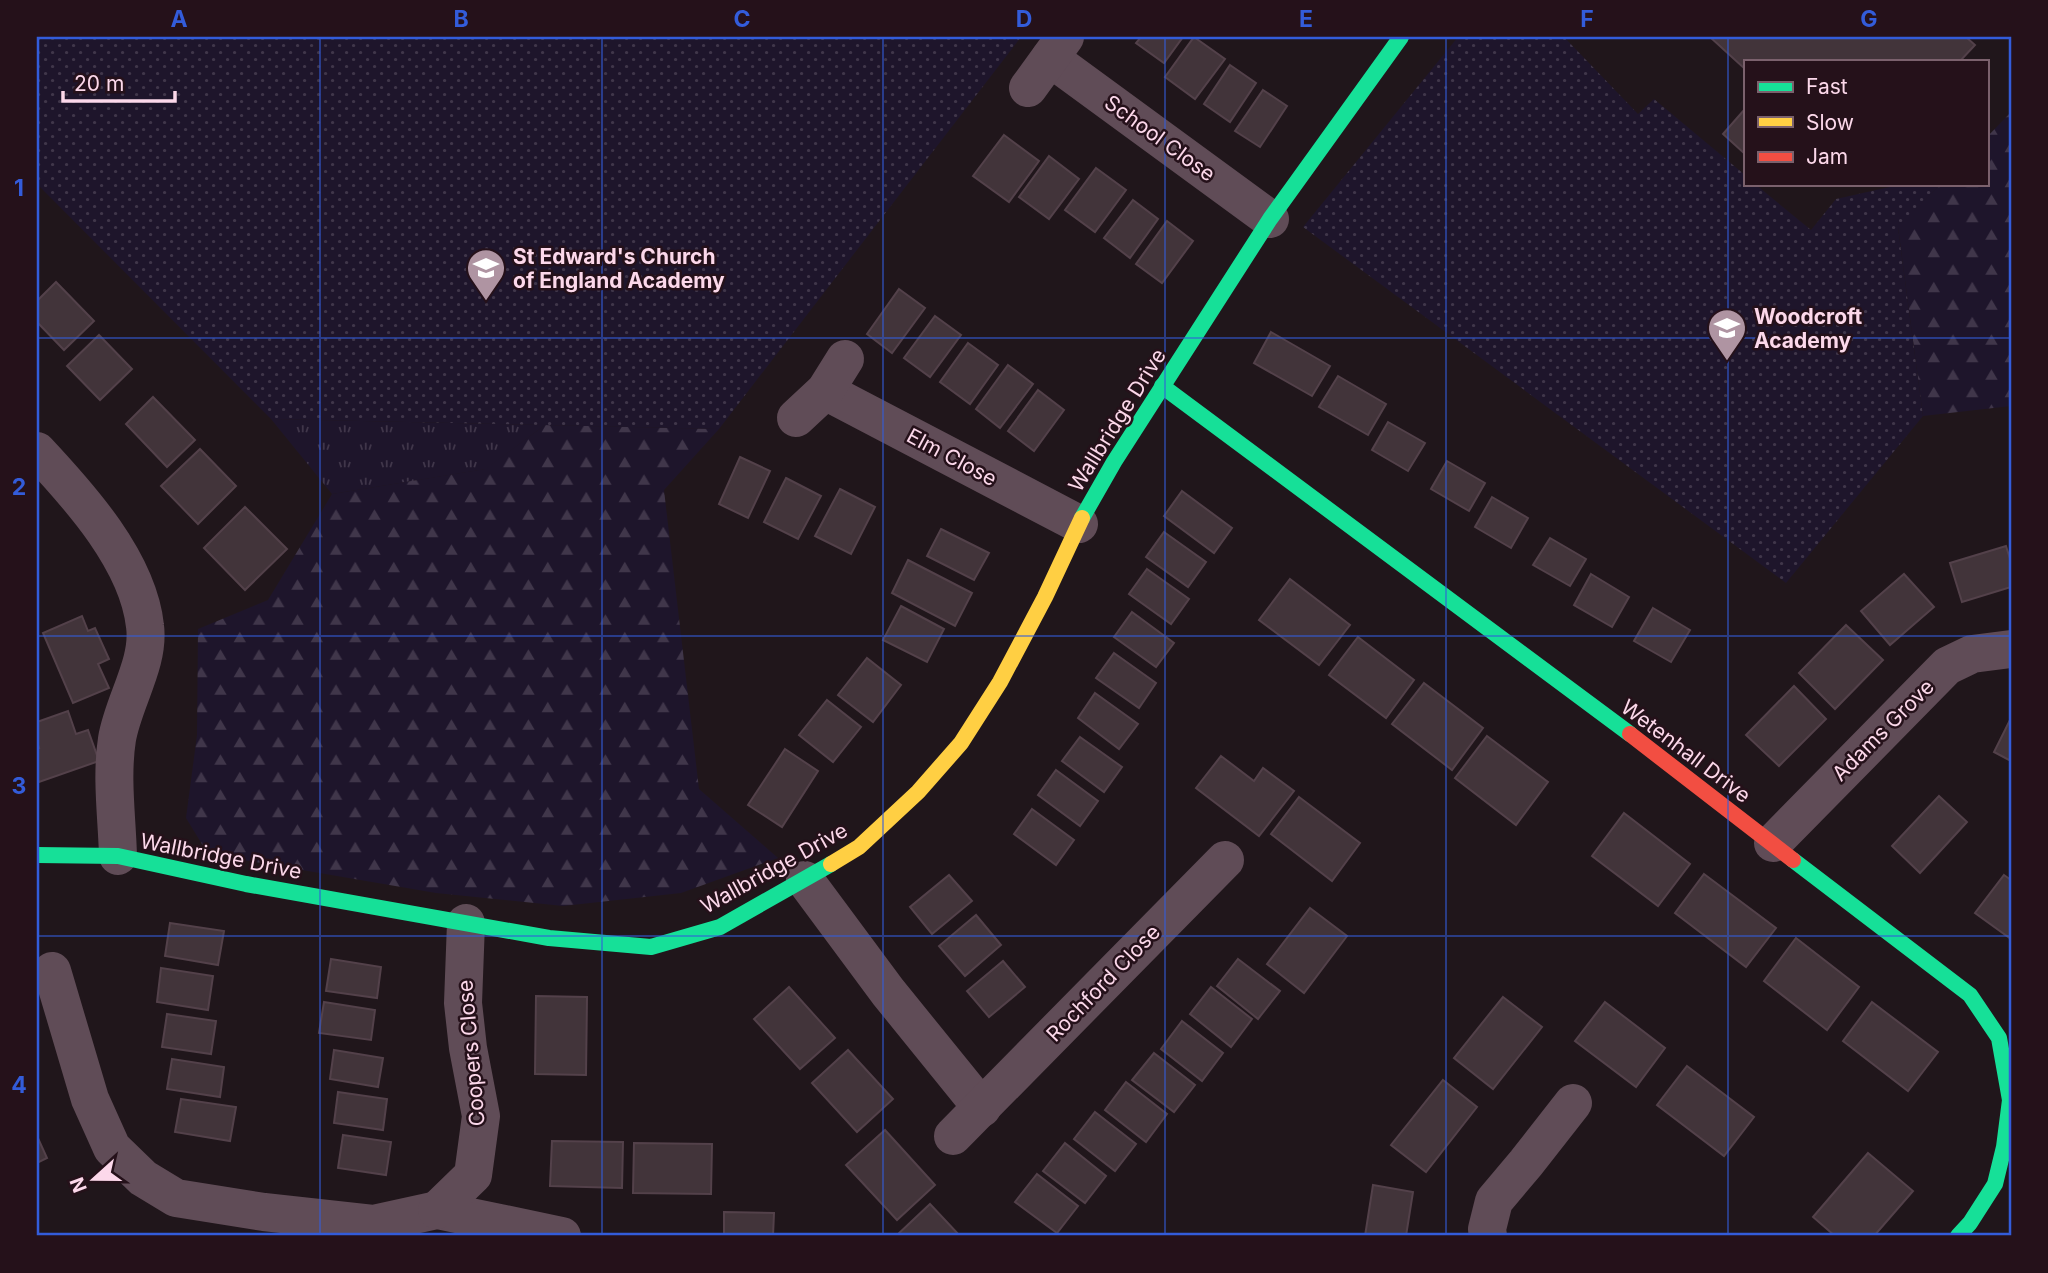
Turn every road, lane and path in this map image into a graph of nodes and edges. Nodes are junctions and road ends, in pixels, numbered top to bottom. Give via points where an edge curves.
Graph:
1 (1401, 37) edge
2 (1057, 47) edge
3 (1028, 88) dead end
4 (1270, 219) junction
5 (845, 359) dead end
6 (1162, 386) junction
7 (825, 391) junction
8 (796, 418) dead end
9 (37, 451) edge
10 (1079, 524) junction
11 (2011, 649) edge
12 (1773, 843) junction
13 (37, 855) edge
14 (118, 856) junction
15 (1225, 860) dead end
16 (805, 880) junction
17 (466, 923) junction
18 (52, 971) dead end
19 (1573, 1103) dead end
20 (982, 1108) junction
21 (953, 1136) dead end
22 (437, 1210) junction
23 (562, 1236) edge
24 (1488, 1236) edge
25 (1958, 1236) edge

1 - 4 street, Wallbridge Drive
2 - 3 street, School Close
2 - 4 street, School Close
4 - 6 street, Wallbridge Drive
5 - 7 street
6 - 10 street, Wallbridge Drive
6 - 12 street, Wetenhall Drive
7 - 8 street
7 - 10 street, Elm Close
9 - 14 street via 128,567 146,628 142,663 117,740
10 - 16 street, Wallbridge Drive via 1000,682 961,743 918,792 859,847
11 - 12 street, Adams Grove via 1972,654 1947,666
12 - 25 street, Wetenhall Drive via 1970,995 1999,1038 2010,1100 2004,1147 1995,1184
13 - 14 street, Wallbridge Drive
14 - 17 street, Wallbridge Drive
15 - 20 street, Rochford Close
16 - 17 street, Wallbridge Drive via 720,927 651,947 549,938
16 - 20 street
17 - 22 street, Coopers Close via 463,1003 481,1116 473,1175
18 - 22 street via 90,1099 112,1148 143,1178 176,1198 373,1224
19 - 24 street via 1494,1201
20 - 21 street, Rochford Close
22 - 23 street

